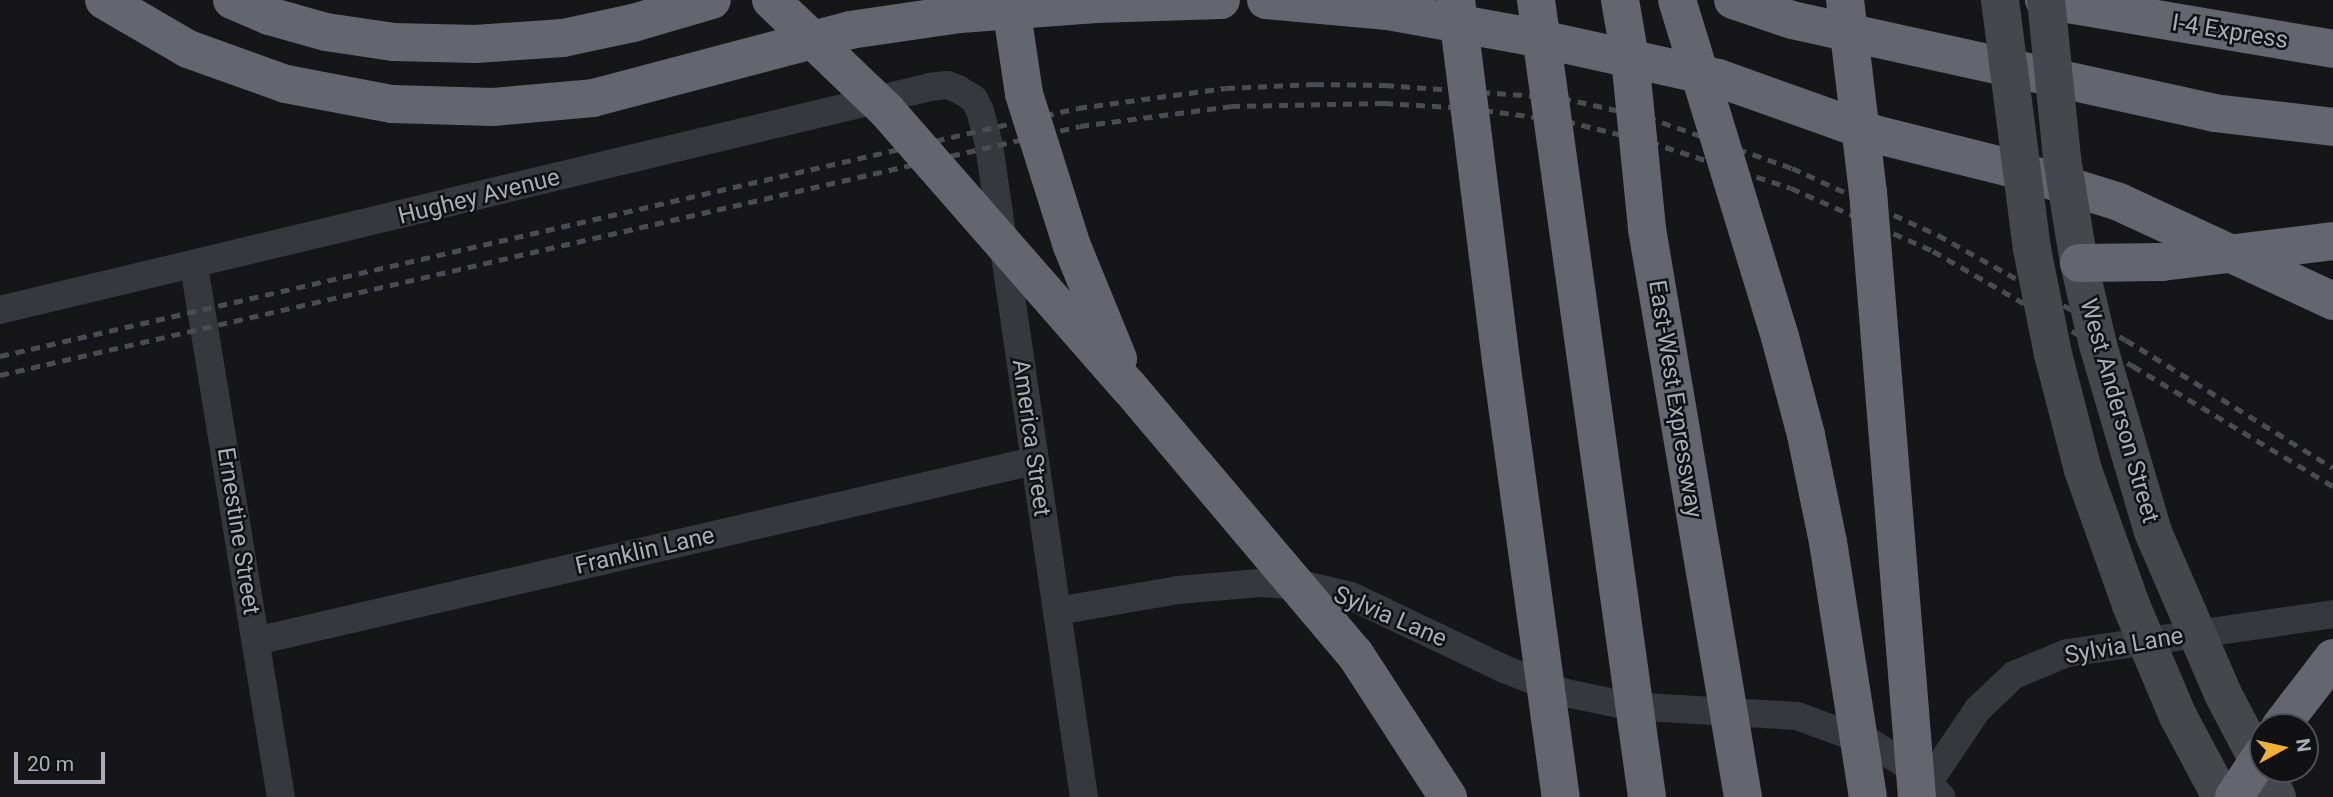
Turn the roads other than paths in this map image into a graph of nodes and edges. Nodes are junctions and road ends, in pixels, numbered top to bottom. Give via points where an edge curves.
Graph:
1 (104, 0) edge
2 (232, 0) edge
3 (712, 0) edge
4 (771, 0) edge
5 (1010, 0) edge
6 (1222, 0) edge
7 (1266, 0) edge
8 (1456, 0) edge
9 (1536, 0) edge
10 (1620, 0) edge
11 (1677, 0) edge
12 (1734, 0) edge
13 (1845, 0) edge
14 (2000, 0) edge
15 (2045, 0) edge
16 (2333, 49) edge
17 (958, 89) joint
18 (2333, 127) edge
19 (2333, 241) edge
20 (2032, 249) junction
21 (2079, 263) junction
22 (194, 266) junction
23 (2333, 301) edge
24 (0, 310) edge
25 (1129, 387) junction
26 (1034, 461) junction
27 (1057, 611) junction
28 (2333, 614) edge
29 (257, 641) junction
30 (2333, 658) edge
31 (2291, 713) edge
32 (2249, 774) edge
33 (1929, 792) edge
34 (281, 797) edge
35 (1084, 797) edge
36 (1448, 797) edge
37 (1561, 797) edge
38 (1647, 797) edge
39 (1743, 797) edge
40 (1868, 797) edge
41 (2221, 797) edge
42 (2234, 797) edge
43 (2277, 797) edge

1 - 6 highway via 188,49 286,84 392,104 493,107 593,98 850,30 946,16
2 - 3 highway via 326,33 394,42 475,44 563,38
4 - 25 highway, bridge via 887,110
5 - 25 highway, bridge via 1024,93 1072,246
7 - 23 highway via 1388,10 1718,78 1878,135 2014,169 2119,202
8 - 37 highway, bridge via 1500,361
9 - 38 highway, bridge
10 - 39 highway, East-West Expressway, bridge via 1647,229
11 - 40 highway, bridge via 1780,337 1805,435 1828,542
12 - 18 highway via 1792,20 2214,113
13 - 33 highway, bridge
14 - 20 main road, West Anderson Street, bridge
15 - 16 highway, I-4 Express
15 - 21 main road, West Anderson Street, bridge
17 - 22 street, Hughey Avenue via 930,87
17 - 26 street, America Street via 974,99 987,136
19 - 21 highway, bridge via 2162,262
20 - 21 highway
20 - 41 main road, West Anderson Street, bridge via 2083,470 2131,605 2178,716
21 - 43 main road, West Anderson Street, bridge via 2134,475 2169,573 2223,694
22 - 24 street, Hughey Avenue
22 - 29 street, Ernestine Street
25 - 36 highway, bridge via 1355,654
26 - 27 street, America Street
26 - 29 street, Franklin Lane
27 - 33 street, Sylvia Lane via 1178,590 1260,583 1309,586 1351,596 1504,669 1566,693 1629,706 1797,716 1873,744 1919,773
27 - 35 street, America Street
28 - 33 street, Sylvia Lane via 2067,653 2014,676 1987,701
29 - 34 street, Ernestine Street
30 - 31 highway
32 - 42 highway, bridge

